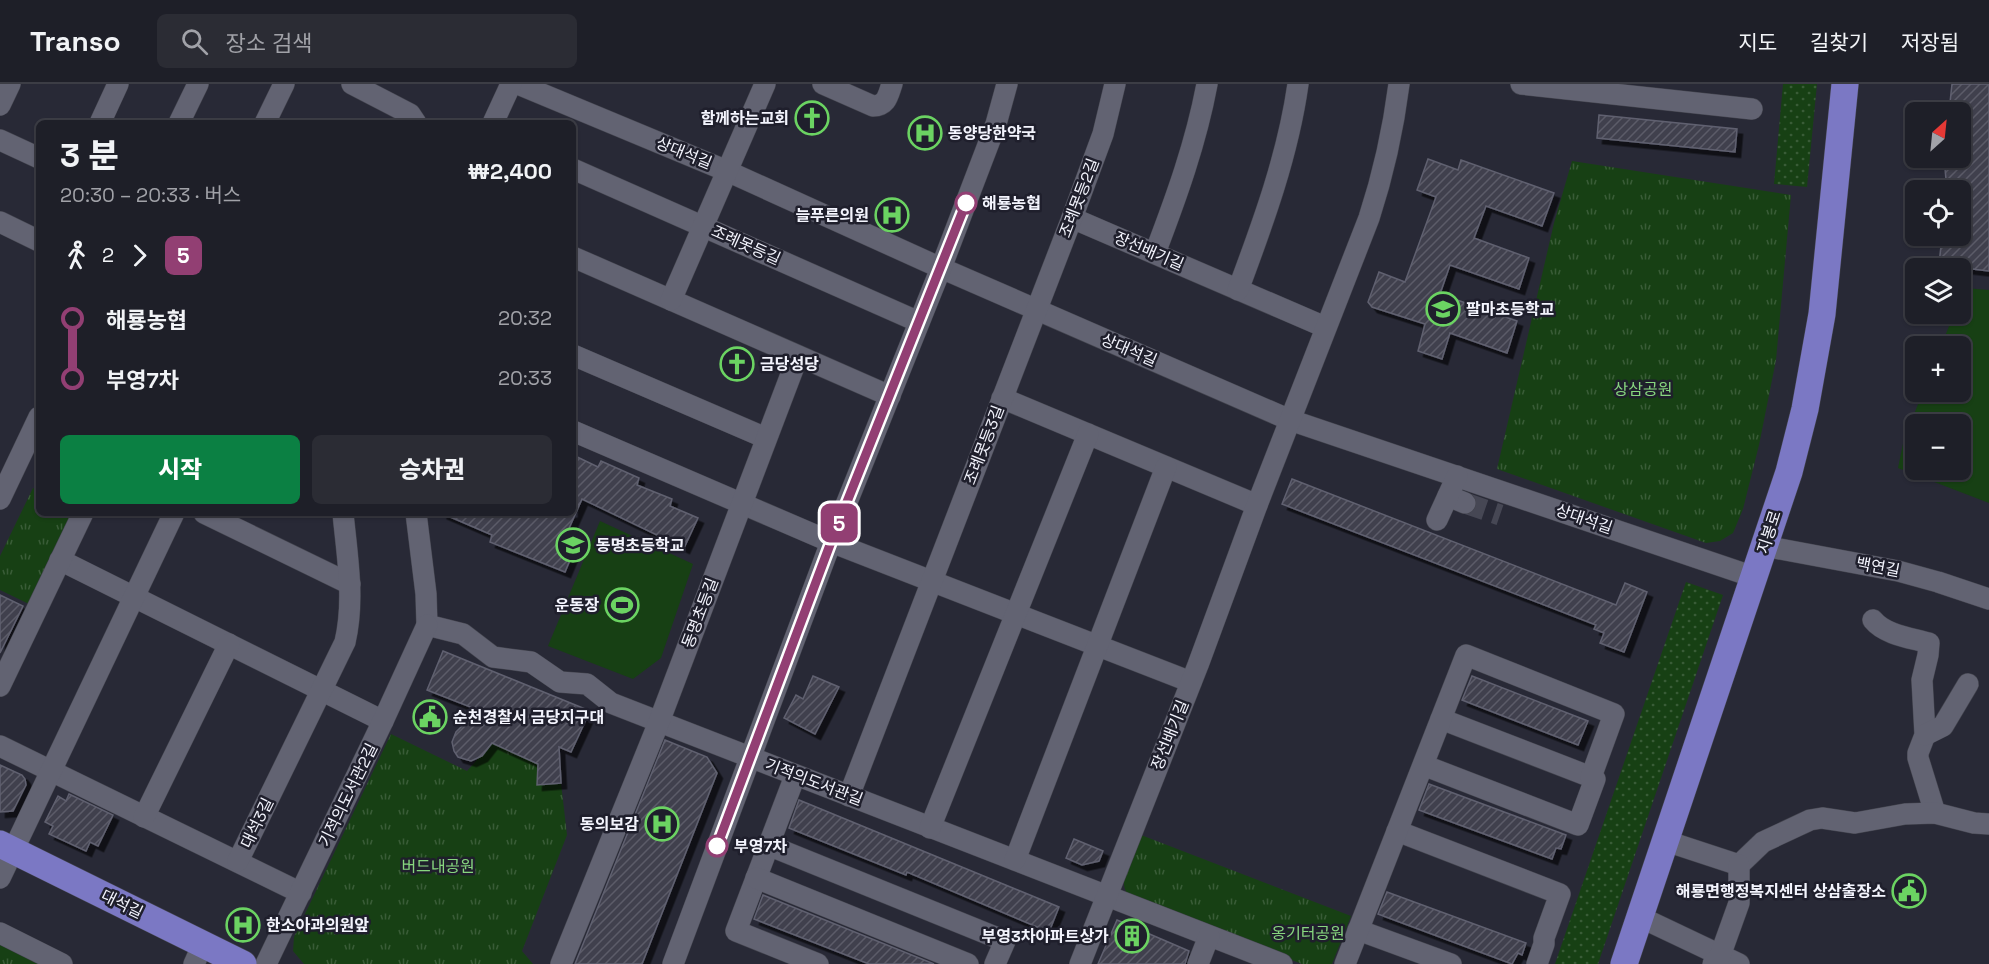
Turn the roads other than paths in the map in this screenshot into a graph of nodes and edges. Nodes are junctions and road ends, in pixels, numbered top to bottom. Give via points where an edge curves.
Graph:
1 (10, 84) edge
2 (118, 84) edge
3 (198, 84) edge
4 (284, 84) edge
5 (352, 84) edge
6 (511, 84) edge
7 (518, 84) edge
8 (765, 84) edge
9 (823, 84) edge
10 (892, 84) edge
11 (1007, 84) edge
12 (1115, 84) edge
13 (1207, 84) edge
14 (1298, 84) edge
15 (1399, 84) edge
16 (1521, 84) edge
17 (1845, 84) edge
18 (382, 90) edge
19 (0, 105) edge
20 (1752, 109) dead end
21 (101, 120) edge
22 (181, 120) edge
23 (266, 120) edge
24 (414, 120) edge
25 (494, 120) edge
26 (0, 140) edge
27 (36, 157) edge
28 (576, 170) edge
29 (727, 171) junction
30 (1071, 218) junction
31 (0, 222) edge
32 (703, 226) junction
33 (36, 240) edge
34 (1155, 253) junction
35 (576, 258) edge
36 (941, 268) junction
37 (1238, 290) junction
38 (671, 300) junction
39 (1036, 310) junction
40 (919, 321) junction
41 (1325, 327) junction
42 (576, 355) edge
43 (798, 356) junction
44 (890, 396) junction
45 (1002, 398) junction
46 (1290, 420) junction
47 (36, 423) edge
48 (576, 432) edge
49 (1088, 434) junction
50 (766, 438) junction
51 (1166, 467) junction
52 (1457, 476) junction
53 (0, 499) edge
54 (741, 504) junction
55 (1257, 505) junction
56 (82, 516) edge
57 (173, 516) edge
58 (210, 516) edge
59 (343, 516) edge
60 (416, 516) edge
61 (1437, 520) dead end
62 (831, 542) junction
63 (1764, 546) junction
64 (60, 560) junction
65 (1754, 577) junction
66 (932, 581) junction
67 (350, 584) junction
68 (134, 597) junction
69 (1989, 599) edge
70 (1016, 614) junction
71 (1874, 620) dead end
72 (427, 626) junction
73 (229, 644) junction
74 (1098, 646) junction
75 (1191, 682) junction
76 (1968, 684) dead end
77 (0, 686) edge
78 (322, 691) junction
79 (1441, 719) junction
80 (383, 721) junction
81 (659, 722) junction
82 (1924, 735) junction
83 (0, 746) edge
84 (750, 757) junction
85 (1423, 765) junction
86 (51, 772) junction
87 (795, 776) junction
88 (1591, 777) junction
89 (849, 796) junction
90 (1935, 813) junction
91 (144, 817) junction
92 (1989, 824) edge
93 (930, 828) junction
94 (1397, 831) junction
95 (1666, 842) junction
96 (768, 845) junction
97 (7, 848) edge
98 (1015, 860) junction
99 (238, 861) junction
100 (1739, 865) junction
101 (0, 878) edge
102 (756, 878) junction
103 (301, 893) junction
104 (1107, 895) junction
105 (1640, 917) junction
106 (1358, 930) junction
107 (0, 933) edge
108 (1209, 936) junction
109 (198, 954) edge
110 (1724, 962) edge
111 (62, 964) edge
112 (243, 964) edge
113 (266, 964) edge
114 (561, 964) edge
115 (673, 964) edge
116 (818, 964) edge
117 (969, 964) edge
118 (996, 964) edge
119 (1080, 964) edge
120 (1198, 964) edge
121 (1282, 964) edge
122 (1345, 964) edge
123 (1451, 964) edge
124 (1537, 964) edge
125 (1624, 964) edge

1 - 19 street
2 - 21 street
3 - 22 street
4 - 23 street
5 - 18 street
6 - 25 street
7 - 29 street, 상대석길
8 - 29 street
9 - 10 street via 873,106 885,101
11 - 36 street via 996,124
12 - 30 street, 조례못등2길 via 1103,134
13 - 34 street via 1181,186
14 - 37 street via 1266,215
15 - 41 street, 장선배기길 via 1384,171
16 - 20 street
17 - 63 main road, 지봉로 via 1816,353 1789,472
18 - 24 street
26 - 27 street
28 - 32 street, 조례못등길
29 - 32 street
29 - 36 street, 상대석길
30 - 34 street, 장선배기길
30 - 39 street, 조례못등2길
31 - 33 street
32 - 38 street
32 - 40 street, 조례못등길
34 - 37 street, 장선배기길
35 - 38 street
36 - 39 street, 상대석길
36 - 40 street
37 - 41 street, 장선배기길
38 - 43 street
39 - 45 street, 조례못등3길
39 - 46 street, 상대석길
40 - 44 street
41 - 46 street, 장선배기길
42 - 50 street
43 - 44 street
43 - 50 street, 동명초등길
44 - 62 street
45 - 49 street
45 - 66 street, 조례못등3길
46 - 52 street, 상대석길
46 - 55 street, 장선배기길
47 - 53 street
48 - 54 street
49 - 51 street
49 - 70 street
50 - 54 street, 동명초등길
51 - 55 street
51 - 74 street
52 - 61 street via 1457,499
52 - 65 street, 상대석길
54 - 62 street
54 - 81 street, 동명초등길
55 - 75 street, 장선배기길
56 - 64 street
57 - 68 street
58 - 67 street
59 - 67 street, 대석3길
60 - 72 street
62 - 66 street
62 - 84 street
63 - 65 main road, 지봉로
63 - 69 street, 백연길 via 1898,571
64 - 68 street
64 - 77 street
65 - 95 main road, 지봉로
66 - 70 street
66 - 89 street, 조례못등3길
67 - 78 street, 대석3길 via 345,642
68 - 73 street
68 - 86 street
70 - 74 street
70 - 93 street
71 - 82 street via 1891,632 1929,643 1922,680
72 - 80 street, 기적의도서관2길
72 - 81 street, 기적의도서관길 via 463,634 493,657 531,662 560,682 587,684 611,703
73 - 78 street
73 - 91 street
74 - 75 street
74 - 98 street
75 - 104 street, 장선배기길
76 - 82 street via 1943,726
78 - 80 street
78 - 99 street, 대석3길
79 - 85 street
79 - 88 street
79 - 88 street via 1466,655 1614,714
80 - 103 street, 기적의도서관2길
81 - 84 street, 기적의도서관길
81 - 114 street, 동명초등길
82 - 90 street via 1918,758
83 - 86 street, 대석3길
84 - 87 street, 기적의도서관길
84 - 115 street
85 - 88 street via 1578,825 1595,779
85 - 94 street
86 - 91 street, 대석3길
86 - 97 street
87 - 89 street, 기적의도서관길
87 - 96 street
89 - 93 street, 기적의도서관길
90 - 92 street
90 - 100 street via 1855,823 1810,820 1763,842
91 - 99 street, 대석3길
93 - 98 street, 기적의도서관길
94 - 106 street
94 - 124 street via 1560,894
95 - 100 street
95 - 105 main road, 지봉로
96 - 102 street
96 - 118 street via 1005,941
97 - 101 street
97 - 109 main road, 대석길
98 - 104 street, 기적의도서관길
99 - 103 street
100 - 110 street via 1739,903
102 - 116 street via 736,931
102 - 117 street
103 - 113 street, 기적의도서관2길
104 - 108 street, 기적의도서관길
104 - 119 street, 장선배기길
105 - 110 street
105 - 125 main road, 지봉로
106 - 122 street
106 - 123 street
107 - 111 street
108 - 120 street
108 - 121 street, 기적의도서관길
109 - 112 main road, 대석길

